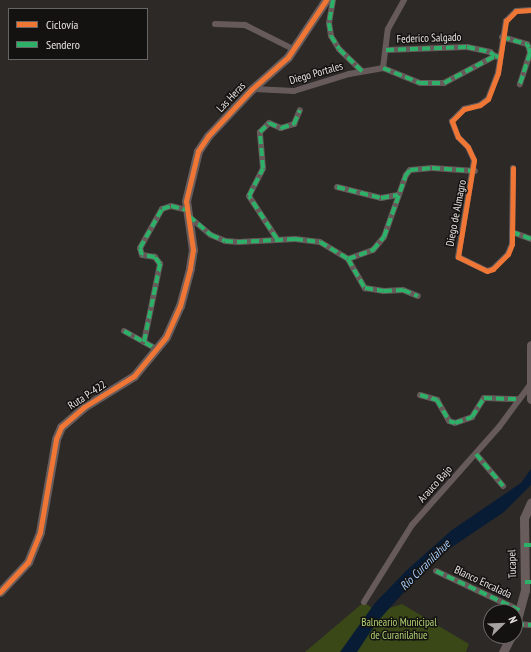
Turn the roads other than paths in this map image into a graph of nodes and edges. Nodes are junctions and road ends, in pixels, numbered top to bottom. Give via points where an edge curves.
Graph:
1 (326, 0) edge
2 (333, 0) edge
3 (404, 0) edge
4 (531, 10) edge
5 (215, 24) dead end
6 (502, 37) junction
7 (293, 49) junction
8 (386, 50) junction
9 (497, 57) junction
10 (383, 68) junction
11 (362, 71) junction
12 (520, 84) dead end
13 (252, 89) junction
14 (300, 110) dead end
15 (513, 168) dead end
16 (475, 171) junction
17 (337, 187) dead end
18 (398, 195) junction
19 (188, 216) junction
20 (512, 232) junction
21 (277, 239) junction
22 (531, 239) edge
23 (348, 259) junction
24 (418, 296) dead end
25 (124, 331) dead end
26 (144, 342) junction
27 (531, 345) edge
28 (158, 350) junction
29 (530, 385) edge
30 (420, 395) dead end
31 (518, 399) junction
32 (531, 399) edge
33 (476, 454) junction
34 (503, 486) dead end
35 (531, 502) edge
36 (527, 545) edge
37 (436, 571) dead end
38 (528, 582) edge
39 (0, 592) edge
40 (364, 602) dead end
41 (506, 604) edge
42 (523, 604) edge

1 - 7 street, Las Heras
2 - 11 street, Diego Portales via 329,23 331,36 339,49
3 - 8 street via 388,29
4 - 6 street via 516,11 510,15
5 - 7 street via 245,25
6 - 9 street
6 - 12 street via 527,44 530,48
7 - 13 street, Las Heras via 288,57
8 - 9 street, Federico Salgado via 467,47 490,52
8 - 10 street
9 - 10 street via 444,83 420,83
9 - 16 street, Diego de Almagro via 495,86 488,99 480,105 464,109 452,121 458,137 472,154
10 - 11 street, Diego Portales
11 - 13 street, Diego Portales via 294,91
13 - 19 street, Las Heras via 208,136 198,151 188,186
14 - 21 street via 294,124 281,128 269,123 260,132 263,168 249,196
15 - 20 street, Diego de Almagro
16 - 18 street via 415,168 406,175
16 - 20 street, Diego de Almagro via 458,257 487,270 494,269 508,254
17 - 18 street via 381,198
18 - 23 street via 393,217 377,246 373,250
19 - 21 street via 211,235 225,241
19 - 26 street via 171,206 162,209 140,248 142,255 155,257 160,264
19 - 28 street, Ruta P-422 via 193,250 186,286 178,312
20 - 22 street
21 - 23 street via 320,242
23 - 24 street via 366,288 384,291 403,290
25 - 26 street
26 - 28 street
27 - 29 street
28 - 39 street, Ruta P-422 via 134,376 84,407 61,428 56,439 45,514 38,538 28,562
29 - 31 street, Arauco Bajo
29 - 32 street
30 - 31 street via 437,400 449,420 455,423 472,417 484,398
31 - 33 street, Arauco Bajo
33 - 34 street
33 - 40 street, Arauco Bajo via 412,525
35 - 36 street, Tucapel via 524,518
36 - 38 street, Tucapel
37 - 41 street, Blanco Encalada
38 - 42 street, Tucapel

